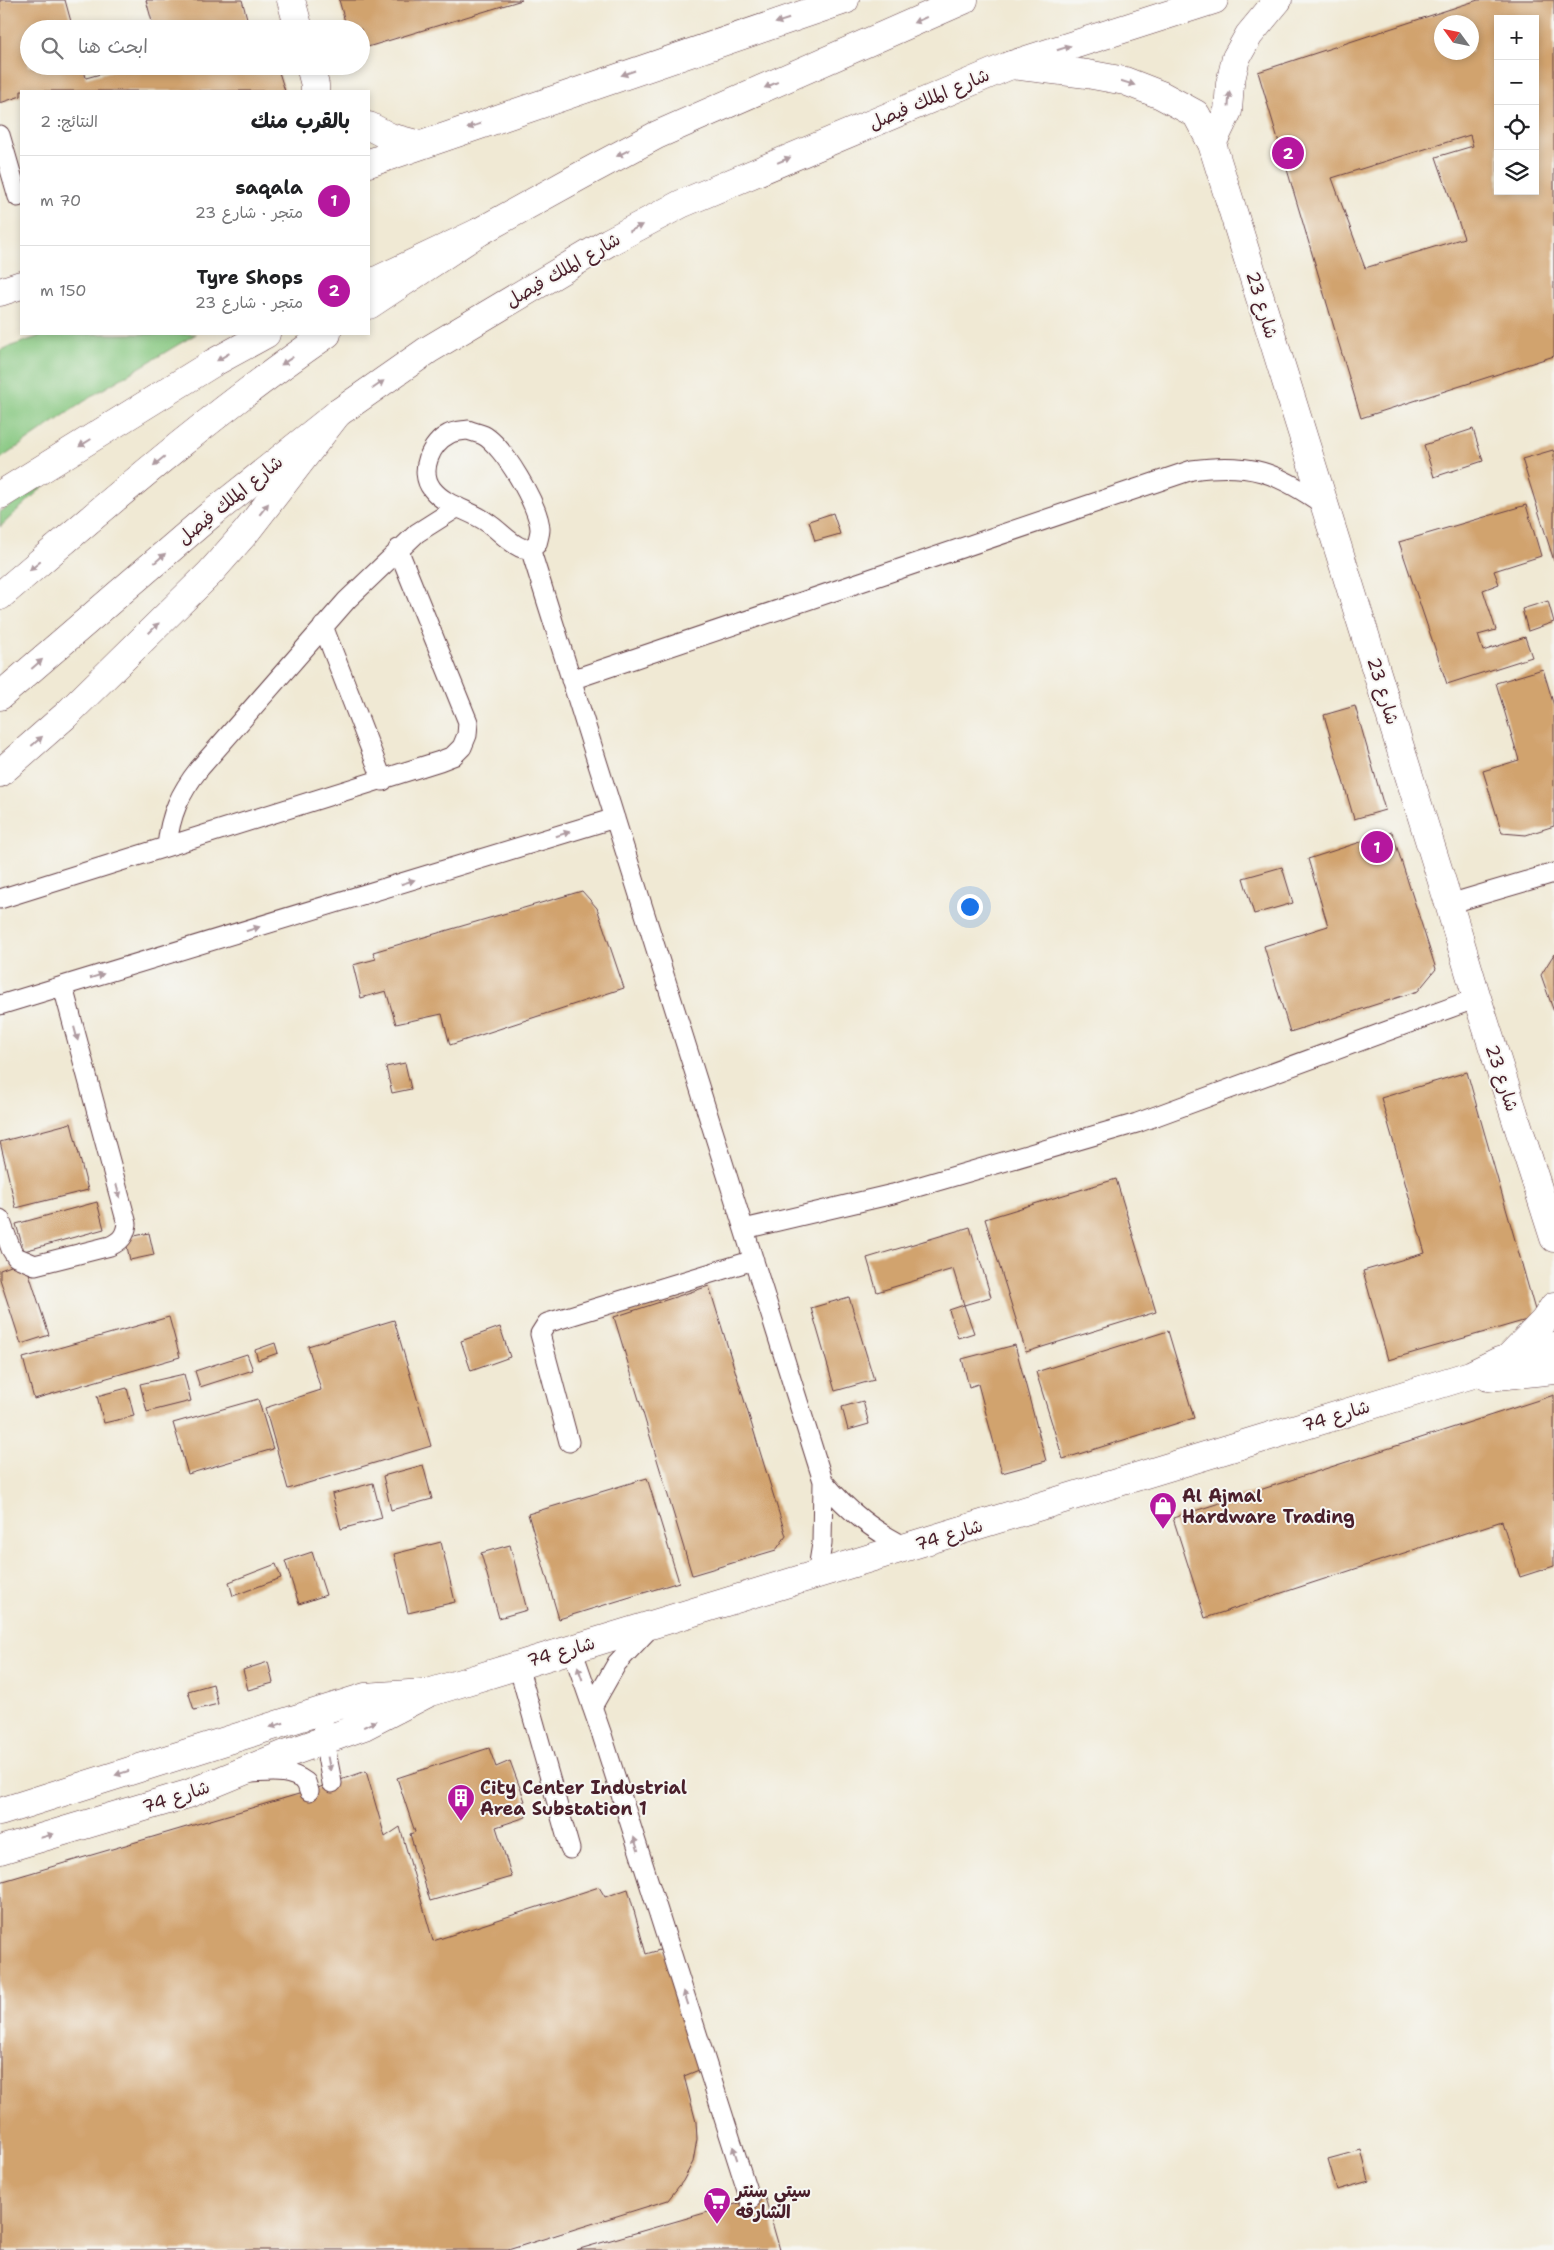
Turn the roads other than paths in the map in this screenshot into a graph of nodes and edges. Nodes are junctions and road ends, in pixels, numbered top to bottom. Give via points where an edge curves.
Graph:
1 (291, 0) edge
2 (845, 0) edge
3 (964, 0) edge
4 (1214, 0) edge
5 (1278, 0) edge
6 (297, 20) edge
7 (1011, 65) junction
8 (370, 127) edge
9 (0, 135) edge
10 (1212, 144) junction
11 (420, 145) junction
12 (370, 164) edge
13 (18, 197) dead end
14 (480, 232) junction
15 (370, 284) edge
16 (20, 285) edge
17 (0, 292) edge
18 (370, 304) edge
19 (264, 335) edge
20 (326, 335) edge
21 (338, 413) junction
22 (0, 495) edge
23 (1324, 505) junction
24 (458, 508) junction
25 (530, 548) junction
26 (398, 549) junction
27 (0, 596) edge
28 (323, 626) junction
29 (571, 680) junction
30 (0, 696) edge
31 (0, 773) edge
32 (383, 781) junction
33 (615, 818) junction
34 (167, 846) junction
35 (1554, 873) edge
36 (0, 899) edge
37 (1449, 904) junction
38 (63, 987) junction
39 (1477, 998) junction
40 (0, 1005) edge
41 (0, 1219) edge
42 (744, 1229) junction
43 (1554, 1238) edge
44 (754, 1260) junction
45 (1554, 1306) edge
46 (1554, 1346) edge
47 (1510, 1367) junction
48 (1554, 1370) edge
49 (1554, 1383) edge
50 (569, 1442) dead end
51 (823, 1481) junction
52 (908, 1548) junction
53 (817, 1575) junction
54 (652, 1626) junction
55 (572, 1649) junction
56 (518, 1665) junction
57 (428, 1693) junction
58 (592, 1707) junction
59 (324, 1710) junction
60 (324, 1740) junction
61 (241, 1774) junction
62 (332, 1783) dead end
63 (309, 1791) dead end
64 (0, 1812) edge
65 (0, 1850) edge
66 (570, 1850) dead end
67 (750, 2200) dead end

1 - 6 main road
2 -> 11 main road
3 -> 14 main road via 657,135
7 -> 4 main road, شارع الملك فيصل
10 -> 5 main road via 1228,110 1236,58 1249,35
7 -> 10 main road, شارع 23 via 1125,81 1161,95 1196,114
21 -> 7 main road, شارع الملك فيصل via 428,350 600,247 681,204
8 - 11 main road via 390,137
9 - 13 lane
10 - 23 main road, شارع 23
11 - 12 main road
14 - 15 main road
14 - 18 main road
16 - 17 main road
19 -> 22 main road via 213,363
20 -> 27 main road via 273,371 170,452
30 -> 21 main road, شارع الملك فيصل via 210,515
31 -> 21 main road via 65,716 210,573
23 - 29 lane via 1275,475 1248,468 1219,466 1192,470
23 - 37 main road, شارع 23
24 - 25 lane via 488,522 522,548
24 - 25 lane via 432,489 426,473 428,456 437,442 451,433 468,430 484,435 524,485 540,527 536,544
24 - 26 lane via 433,521
25 - 29 lane
26 - 28 lane
26 - 32 lane via 468,722 462,746 452,756
28 - 32 lane
28 - 34 lane via 186,786 173,811
29 - 33 lane
32 - 34 lane
38 -> 33 lane
33 - 42 lane
34 - 36 lane
35 - 37 lane
37 - 39 main road, شارع 23
38 - 40 lane
38 -> 41 lane via 127,1224 125,1234 110,1246 35,1265 16,1257 10,1250
39 - 42 lane via 1137,1123 911,1189
39 - 43 main road, شارع 23
42 - 44 lane
44 - 50 lane via 547,1323 540,1334
44 - 51 lane
45 - 47 main road
46 - 47 main road, شارع 74
47 - 48 main road, شارع 74
47 - 49 main road
47 - 52 main road, شارع 74 via 1492,1377 1470,1375
51 - 52 lane via 861,1520
51 - 53 lane via 822,1536
52 - 53 main road, شارع 74
53 - 54 main road, شارع 74
54 - 55 main road, شارع 74
54 - 58 lane via 617,1663
55 - 56 main road, شارع 74
58 -> 55 lane
56 - 57 main road, شارع 74
56 - 66 lane
57 - 59 main road, شارع 74 via 375,1695
60 -> 57 main road, شارع 74 via 383,1718
67 -> 58 lane
59 - 60 lane
59 -> 64 main road, شارع 74
60 - 61 main road, شارع 74
60 -> 62 lane
61 - 63 lane via 285,1772 306,1782
65 -> 61 main road, شارع 74 via 188,1794

